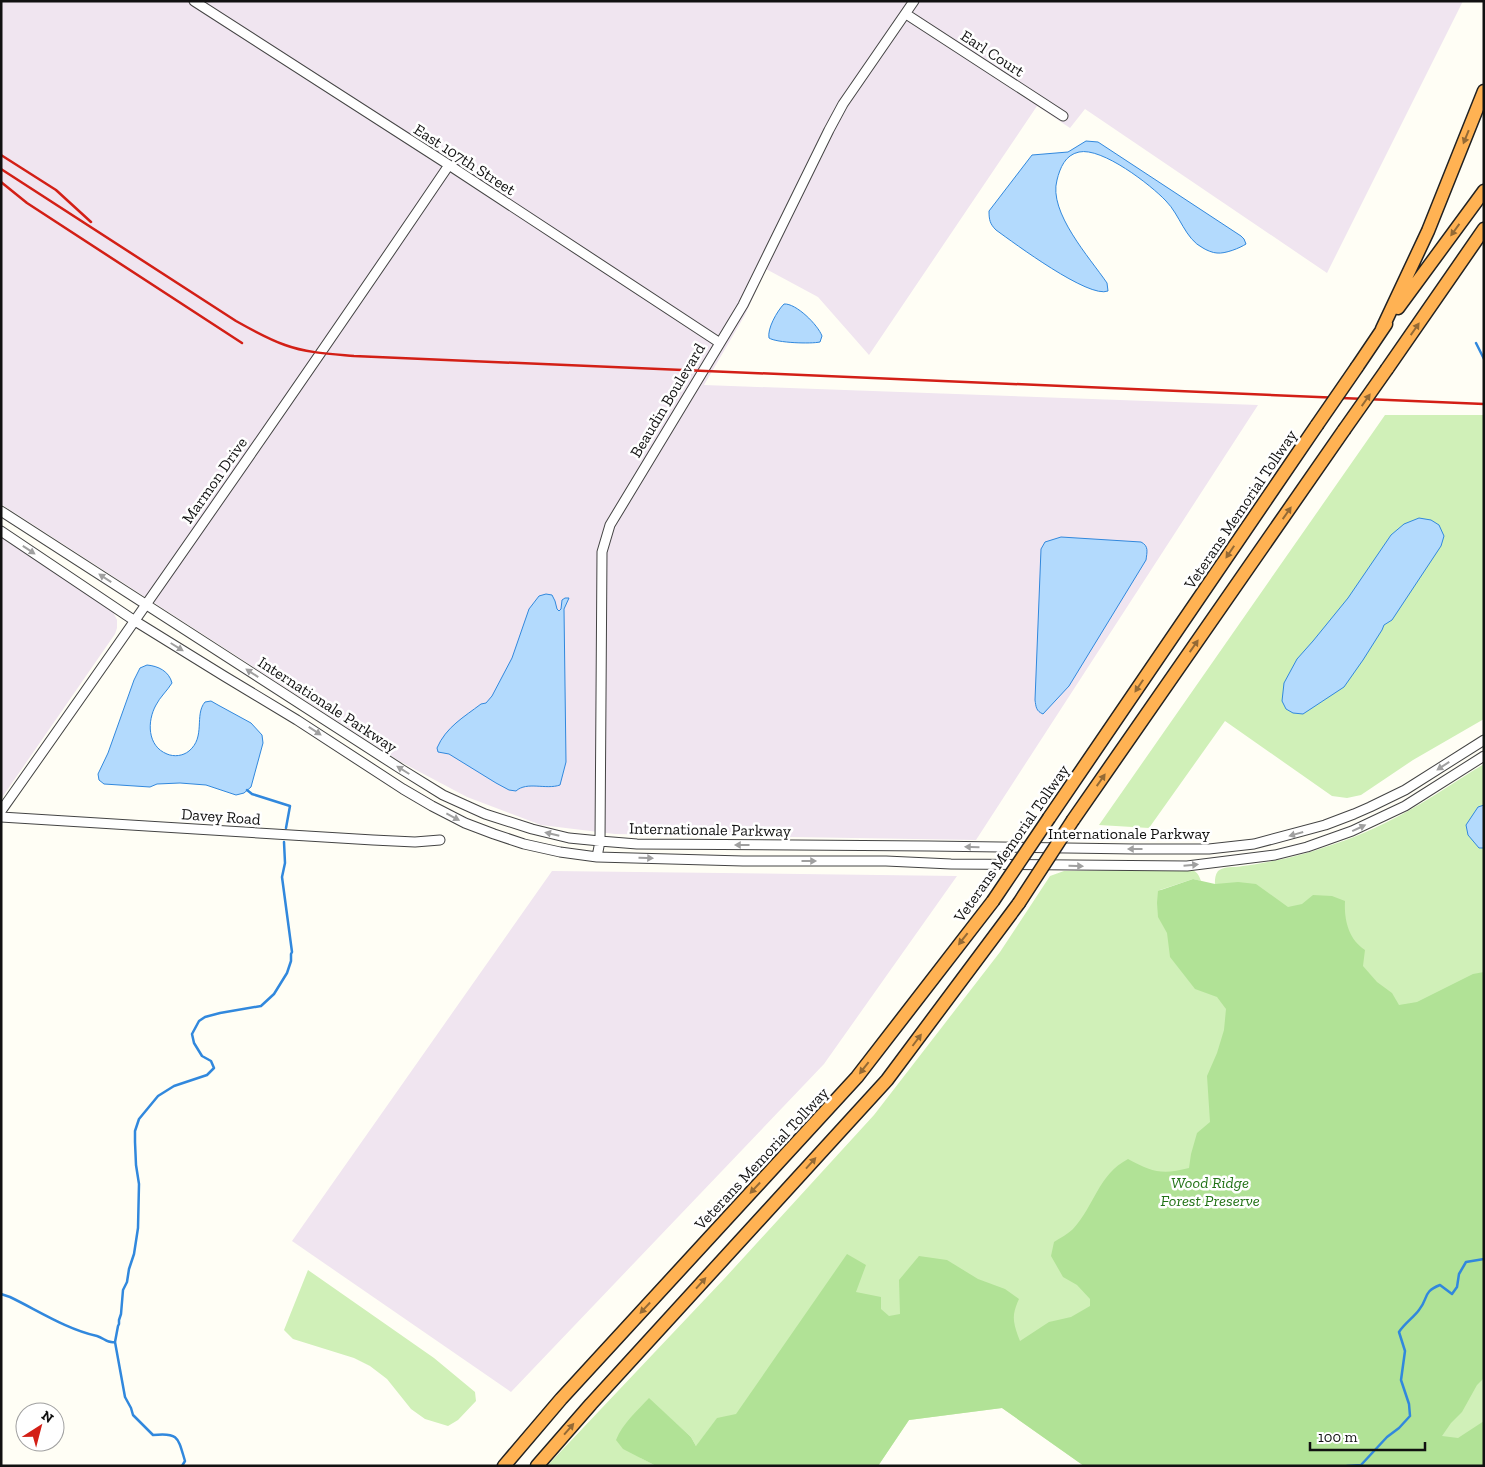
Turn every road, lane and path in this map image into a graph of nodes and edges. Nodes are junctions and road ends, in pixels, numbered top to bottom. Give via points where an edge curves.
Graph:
1 (194, 1) edge
2 (914, 1) edge
3 (906, 14) junction
4 (1484, 91) edge
5 (1063, 116) dead end
6 (448, 165) junction
7 (1484, 191) edge
8 (1484, 229) edge
9 (1382, 329) junction
10 (720, 343) junction
11 (1, 511) edge
12 (1, 531) edge
13 (146, 605) junction
14 (135, 621) junction
15 (1484, 740) edge
16 (1484, 756) edge
17 (1, 811) edge
18 (1, 817) edge
19 (440, 840) dead end
20 (600, 841) junction
21 (597, 857) junction
22 (504, 1466) edge
23 (537, 1466) edge

1 - 6 street, East 107th Street
2 - 3 street, Beaudin Boulevard
3 - 5 street, Earl Court
3 - 10 street, Beaudin Boulevard via 843,104
4 -> 9 highway via 1428,230
6 - 10 street, East 107th Street
6 - 13 street, Marmon Drive
7 -> 9 highway, Veterans Memorial Tollway
23 -> 8 highway, bridge via 887,1080 1019,903 1073,820
9 -> 22 highway, Veterans Memorial Tollway, bridge via 993,901 858,1077 561,1399
10 - 20 street, Beaudin Boulevard via 610,525 602,552
13 -> 11 street, Internationale Parkway
12 -> 14 street, Internationale Parkway
13 - 14 street, Marmon Drive
20 -> 13 street, Internationale Parkway via 532,829 485,814 443,794
14 - 17 street, Marmon Drive
14 -> 21 street, Internationale Parkway via 403,789 465,823 524,844
15 -> 20 street, Internationale Parkway via 1370,808 1325,825 1254,844 1134,849
21 -> 16 street, Internationale Parkway via 1071,866 1195,865 1274,855 1352,831 1405,806
18 - 19 street, Davey Road via 373,840
20 - 21 street, Beaudin Boulevard

